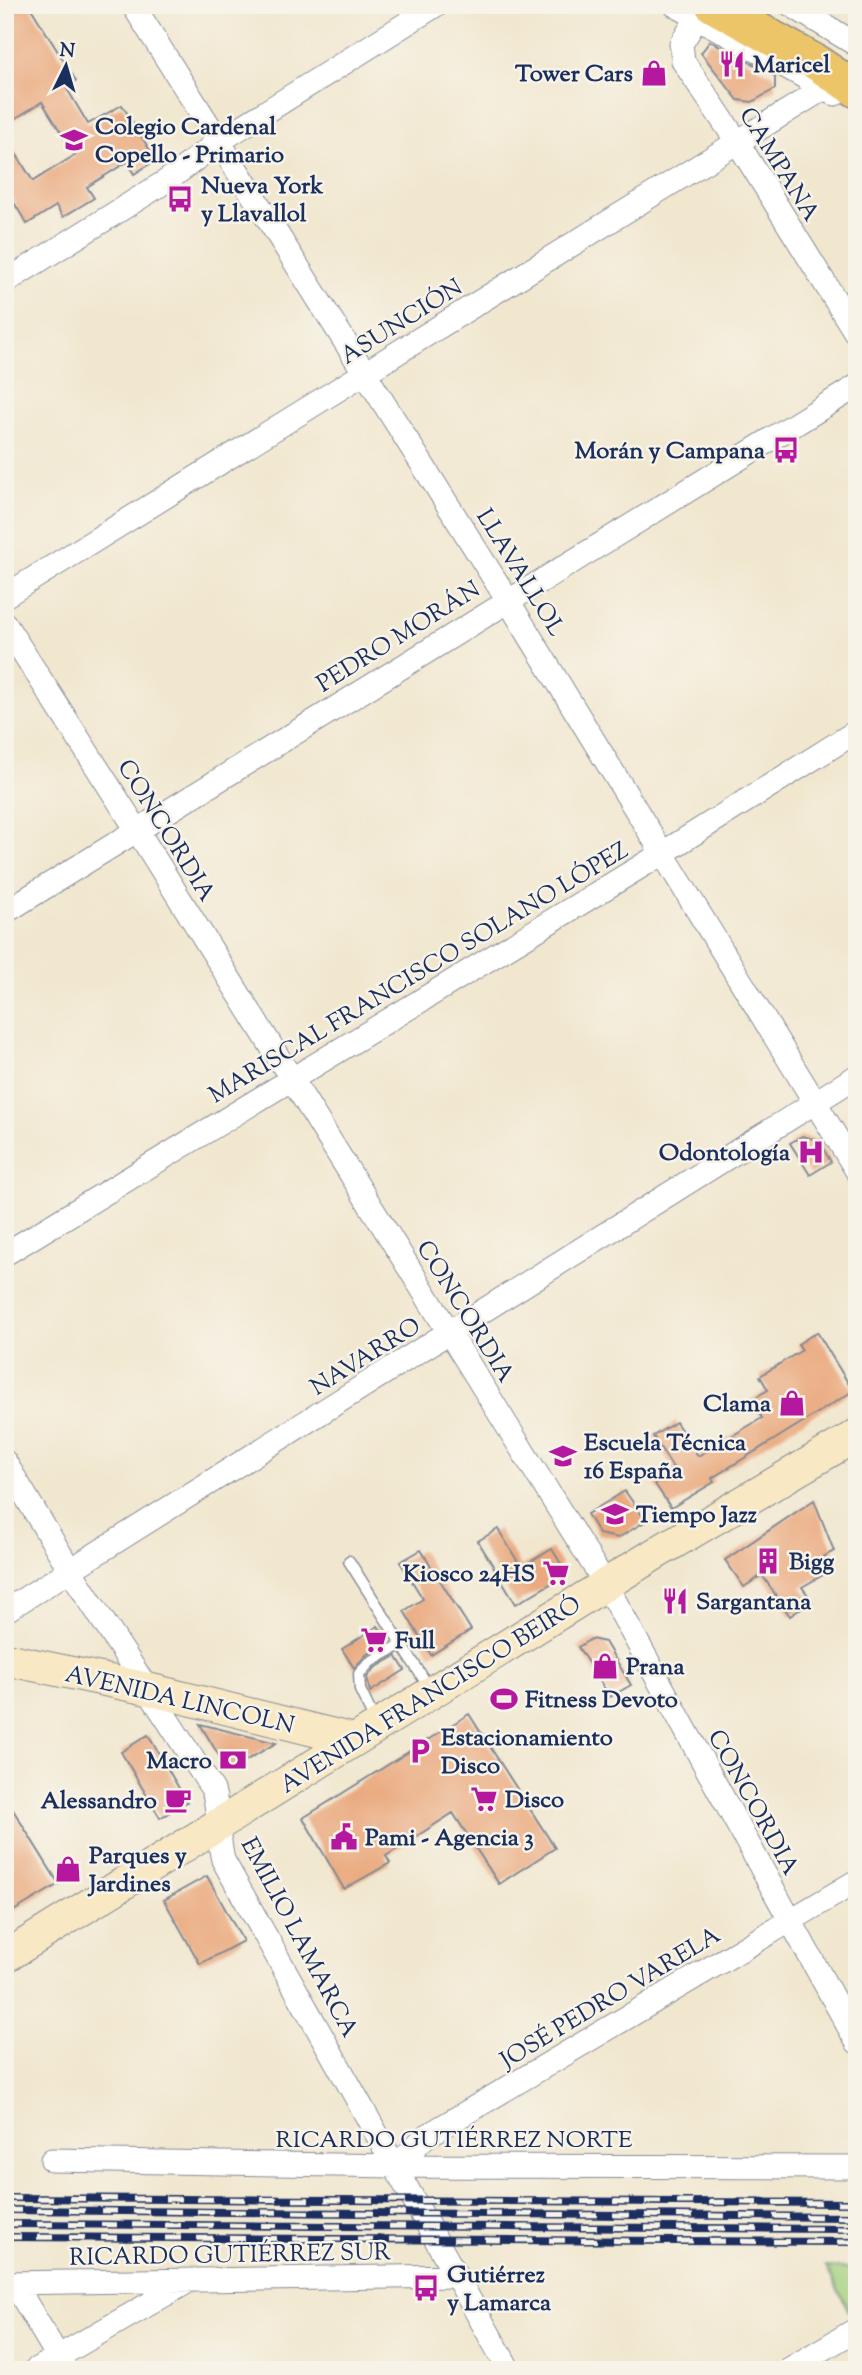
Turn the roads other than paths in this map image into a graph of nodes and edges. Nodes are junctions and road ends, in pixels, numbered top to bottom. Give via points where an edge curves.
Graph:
1 (133, 5) edge
2 (436, 5) edge
3 (675, 5) edge
4 (752, 5) edge
5 (791, 5) edge
6 (705, 11) edge
7 (857, 44) edge
8 (857, 60) edge
9 (823, 89) junction
10 (857, 90) edge
11 (857, 103) edge
12 (736, 140) junction
13 (218, 142) junction
14 (5, 282) edge
15 (857, 335) edge
16 (365, 376) junction
17 (857, 386) edge
18 (5, 596) edge
19 (507, 599) junction
20 (5, 624) edge
21 (857, 732) edge
22 (137, 830) junction
23 (663, 853) junction
24 (5, 912) edge
25 (857, 1076) edge
26 (290, 1080) junction
27 (815, 1102) junction
28 (857, 1171) edge
29 (5, 1254) edge
30 (450, 1334) junction
31 (857, 1435) edge
32 (5, 1462) edge
33 (349, 1561) dead end
34 (71, 1570) junction
35 (606, 1585) junction
36 (5, 1611) edge
37 (402, 1644) junction
38 (5, 1659) edge
39 (148, 1689) junction
40 (432, 1693) junction
41 (366, 1733) junction
42 (216, 1826) junction
43 (857, 1881) edge
44 (789, 1922) junction
45 (5, 1957) edge
46 (857, 2042) edge
47 (52, 2160) dead end
48 (396, 2166) junction
49 (857, 2167) edge
50 (456, 2276) junction
51 (187, 2282) junction
52 (10, 2283) edge
53 (857, 2329) edge
54 (62, 2363) edge
55 (35, 2370) edge
56 (509, 2370) edge
57 (788, 2370) edge

1 - 13 street, LLAVALLOL
2 - 13 street
3 - 6 street
4 - 8 main road
5 - 7 street
6 - 9 street
6 - 10 main road via 817,63
6 - 12 street, CAMPANA via 681,44 682,61
9 - 11 street
9 - 12 street, ASUNCIÓN
12 - 15 street, CAMPANA
12 - 16 street, ASUNCIÓN
13 - 14 street via 168,180
13 - 16 street, LLAVALLOL
16 - 18 street, ASUNCIÓN
16 - 19 street, LLAVALLOL
17 - 19 street, PEDRO MORÁN
19 - 22 street, PEDRO MORÁN
19 - 23 street, LLAVALLOL
20 - 22 street, CONCORDIA
21 - 23 street, MARISCAL FRANCISCO SOLANO LÓPEZ
22 - 24 street, PEDRO MORÁN
22 - 26 street, CONCORDIA
23 - 26 street, MARISCAL FRANCISCO SOLANO LÓPEZ
23 - 27 street, LLAVALLOL
25 - 27 street, NAVARRO
26 - 29 street, MARISCAL FRANCISCO SOLANO LÓPEZ
26 - 30 street, CONCORDIA
27 - 28 street, LLAVALLOL
27 - 30 street, NAVARRO
30 - 34 street, NAVARRO
30 - 35 street, CONCORDIA
31 - 35 main road, AVENIDA FRANCISCO BEIRÓ
32 - 34 street, EMILIO LAMARCA
33 - 37 lane
34 - 36 street, NAVARRO
34 - 39 street, EMILIO LAMARCA
35 - 40 main road, AVENIDA FRANCISCO BEIRÓ
35 - 44 street, CONCORDIA
37 - 40 lane
37 - 41 lane via 370,1662 359,1674
38 - 39 main road, AVENIDA LINCOLN
39 - 41 main road, AVENIDA LINCOLN
39 - 42 street, EMILIO LAMARCA via 213,1790 219,1810
40 - 41 main road, AVENIDA FRANCISCO BEIRÓ
41 - 42 main road, AVENIDA FRANCISCO BEIRÓ
42 - 45 main road, AVENIDA FRANCISCO BEIRÓ
42 - 48 street, EMILIO LAMARCA via 223,1860
43 - 44 street, JOSÉ PEDRO VARELA
44 - 46 street, CONCORDIA
44 - 48 street, JOSÉ PEDRO VARELA via 425,2137
47 - 48 street, RICARDO GUTIÉRREZ NORTE
48 - 49 street, RICARDO GUTIÉRREZ NORTE
48 - 50 street, EMILIO LAMARCA
50 - 51 street, RICARDO GUTIÉRREZ SUR
50 - 56 street, EMILIO LAMARCA
51 - 52 street, RICARDO GUTIÉRREZ SUR
51 - 54 street
52 - 54 street
53 - 57 street
54 - 55 street

